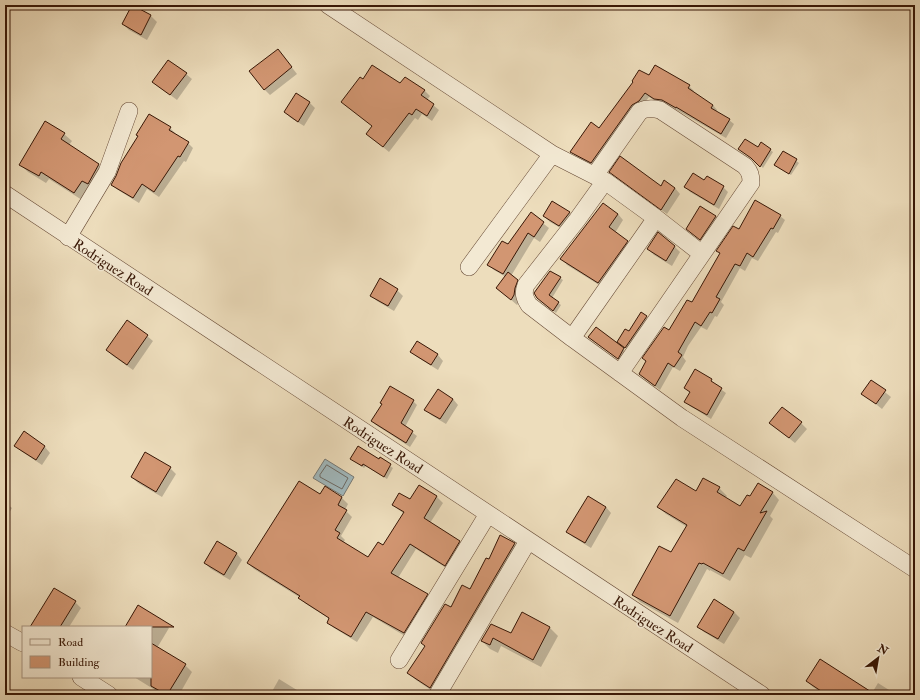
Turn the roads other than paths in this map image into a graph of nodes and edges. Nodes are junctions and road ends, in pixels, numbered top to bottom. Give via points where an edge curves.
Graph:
1 (328, 5) edge
2 (129, 111) dead end
3 (552, 154) junction
4 (600, 178) junction
5 (5, 194) edge
6 (656, 218) junction
7 (68, 238) junction
8 (702, 254) junction
9 (469, 267) dead end
10 (572, 338) junction
11 (620, 373) junction
12 (488, 514) junction
13 (528, 541) junction
14 (915, 569) edge
15 (5, 633) edge
16 (22, 642) edge
17 (399, 660) dead end
18 (82, 678) edge
19 (439, 692) dead end
20 (108, 695) edge
21 (762, 695) edge

1 - 3 street
2 - 7 street via 107,172
3 - 4 street
3 - 9 street
4 - 6 street
4 - 8 street via 640,111 653,108 660,110 746,166 750,172 751,182
4 - 10 street via 577,220 526,285 524,292 524,298 529,305
5 - 7 street, Rodriguez Road
6 - 8 street
6 - 10 street
7 - 12 street, Rodriguez Road
8 - 11 street
10 - 11 street
11 - 14 street via 682,418
12 - 13 street, Rodriguez Road
12 - 17 street
13 - 19 street
13 - 21 street, Rodriguez Road
15 - 16 street
18 - 20 street

